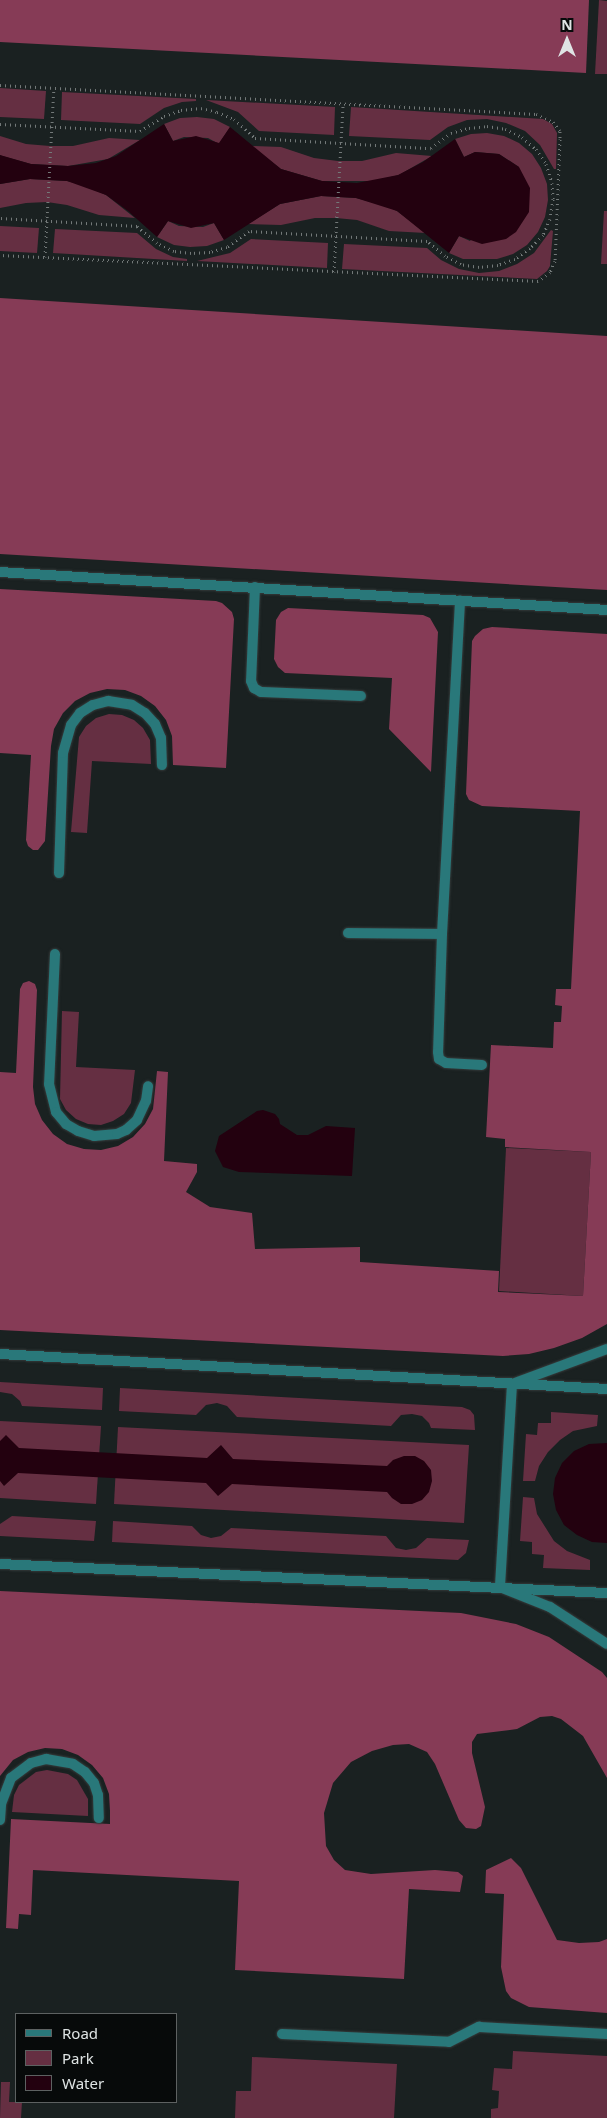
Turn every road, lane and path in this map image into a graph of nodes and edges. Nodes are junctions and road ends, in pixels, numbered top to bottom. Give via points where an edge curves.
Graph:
1 (0, 85) edge
2 (54, 88) junction
3 (343, 104) junction
4 (0, 124) edge
5 (52, 127) junction
6 (341, 143) junction
7 (555, 199) junction
8 (0, 218) edge
9 (47, 221) junction
10 (336, 236) junction
11 (0, 255) edge
12 (45, 257) junction
13 (334, 272) junction
14 (0, 572) edge
15 (255, 587) junction
16 (460, 600) junction
17 (607, 610) edge
18 (361, 696) dead end
19 (162, 764) dead end
20 (59, 873) dead end
21 (348, 933) dead end
22 (442, 934) junction
23 (55, 954) dead end
24 (482, 1065) dead end
25 (148, 1086) dead end
26 (607, 1349) edge
27 (0, 1354) edge
28 (512, 1384) junction
29 (607, 1389) edge
30 (0, 1564) edge
31 (500, 1586) junction
32 (607, 1593) edge
33 (607, 1644) edge
34 (99, 1818) dead end
35 (0, 1820) edge
36 (282, 2034) dead end
37 (607, 2034) edge

1 - 2 path
2 - 3 path
2 - 5 path
3 - 6 path
3 - 7 path via 544,117 560,131
4 - 5 path
5 - 6 path via 140,132 164,116 201,108 234,119 255,138
5 - 9 path
6 - 7 path via 431,148 451,133 468,128 487,126 505,129 536,149 546,164
6 - 10 path
7 - 10 path via 542,235 515,259 498,265 461,264 427,241
7 - 13 path via 555,261 550,272 538,281
8 - 9 path
9 - 10 path via 137,226 157,243 174,251 191,253 227,247 249,231
9 - 12 path
10 - 13 path
11 - 12 path
12 - 13 path
14 - 15 street
15 - 16 street
15 - 18 street via 250,680 254,688 260,692
16 - 17 street
16 - 22 street
19 - 20 street via 161,738 155,724 132,705 108,701 80,714 71,725 63,753
21 - 22 street
22 - 24 street via 439,1059 446,1063
23 - 25 street via 49,1084 56,1112 66,1124 78,1131 94,1136 117,1134 137,1120 146,1101
26 - 28 street
27 - 28 street
28 - 29 street
28 - 31 street
30 - 31 street
31 - 32 street
31 - 33 street via 550,1607
34 - 35 street via 98,1795 85,1772 73,1764 46,1759 31,1763 11,1778 1,1804
36 - 37 street via 448,2042 479,2028

